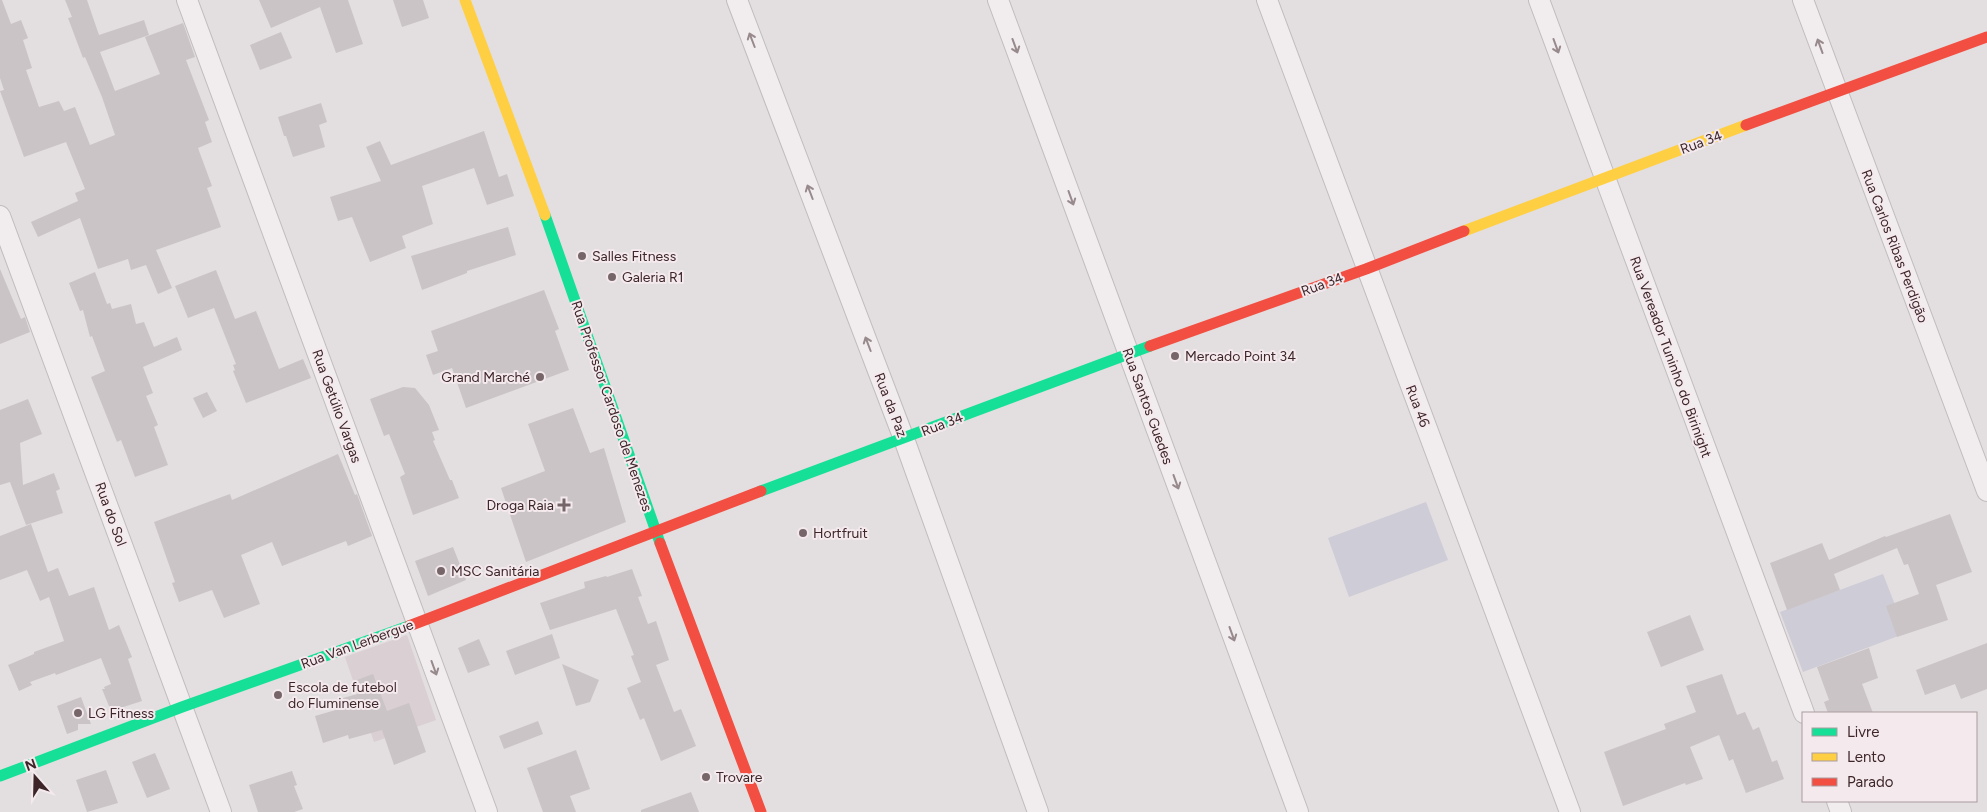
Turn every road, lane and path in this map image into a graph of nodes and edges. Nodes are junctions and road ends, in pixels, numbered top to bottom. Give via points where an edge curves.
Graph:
1 (187, 0) edge
2 (465, 0) edge
3 (737, 0) edge
4 (998, 0) edge
5 (1267, 0) edge
6 (1540, 0) edge
7 (1803, 0) edge
8 (1987, 37) edge
9 (1837, 92) junction
10 (1604, 177) junction
11 (0, 216) edge
12 (1366, 269) junction
13 (1128, 354) junction
14 (904, 439) junction
15 (1987, 491) edge
16 (656, 531) junction
17 (417, 623) junction
18 (182, 707) junction
19 (1804, 712) edge
20 (0, 776) edge
21 (221, 812) edge
22 (487, 812) edge
23 (761, 812) edge
24 (1038, 812) edge
25 (1298, 812) edge
26 (1570, 812) edge

1 - 17 street, Rua Getúlio Vargas
2 - 16 street, Rua Professor Cardoso de Menezes via 544,212
14 -> 3 street, Rua da Paz
4 -> 13 street, Rua Santos Guedes
5 - 12 street, Rua 46
6 -> 10 street, Rua Vereador Tuninho do Birinight
9 -> 7 street, Rua Carlos Ribas Perdigão
8 - 9 street, Rua 34
9 - 10 street, Rua 34
9 - 15 street, Rua Carlos Ribas Perdigão
10 - 12 street, Rua 34
10 - 19 street, Rua Vereador Tuninho do Birinight
11 - 18 street, Rua do Sol
12 - 13 street, Rua 34
12 - 26 street, Rua 46
13 - 14 street, Rua 34
13 -> 25 street, Rua Santos Guedes
14 - 16 street, Rua 34
14 - 24 street, Rua da Paz
16 - 17 street, Rua Van Lerbergue
16 - 23 street, Rua Professor Cardoso de Menezes
17 - 18 street, Rua Van Lerbergue
17 -> 22 street, Rua Getúlio Vargas
18 - 20 street, Rua Van Lerbergue
18 - 21 street, Rua do Sol

